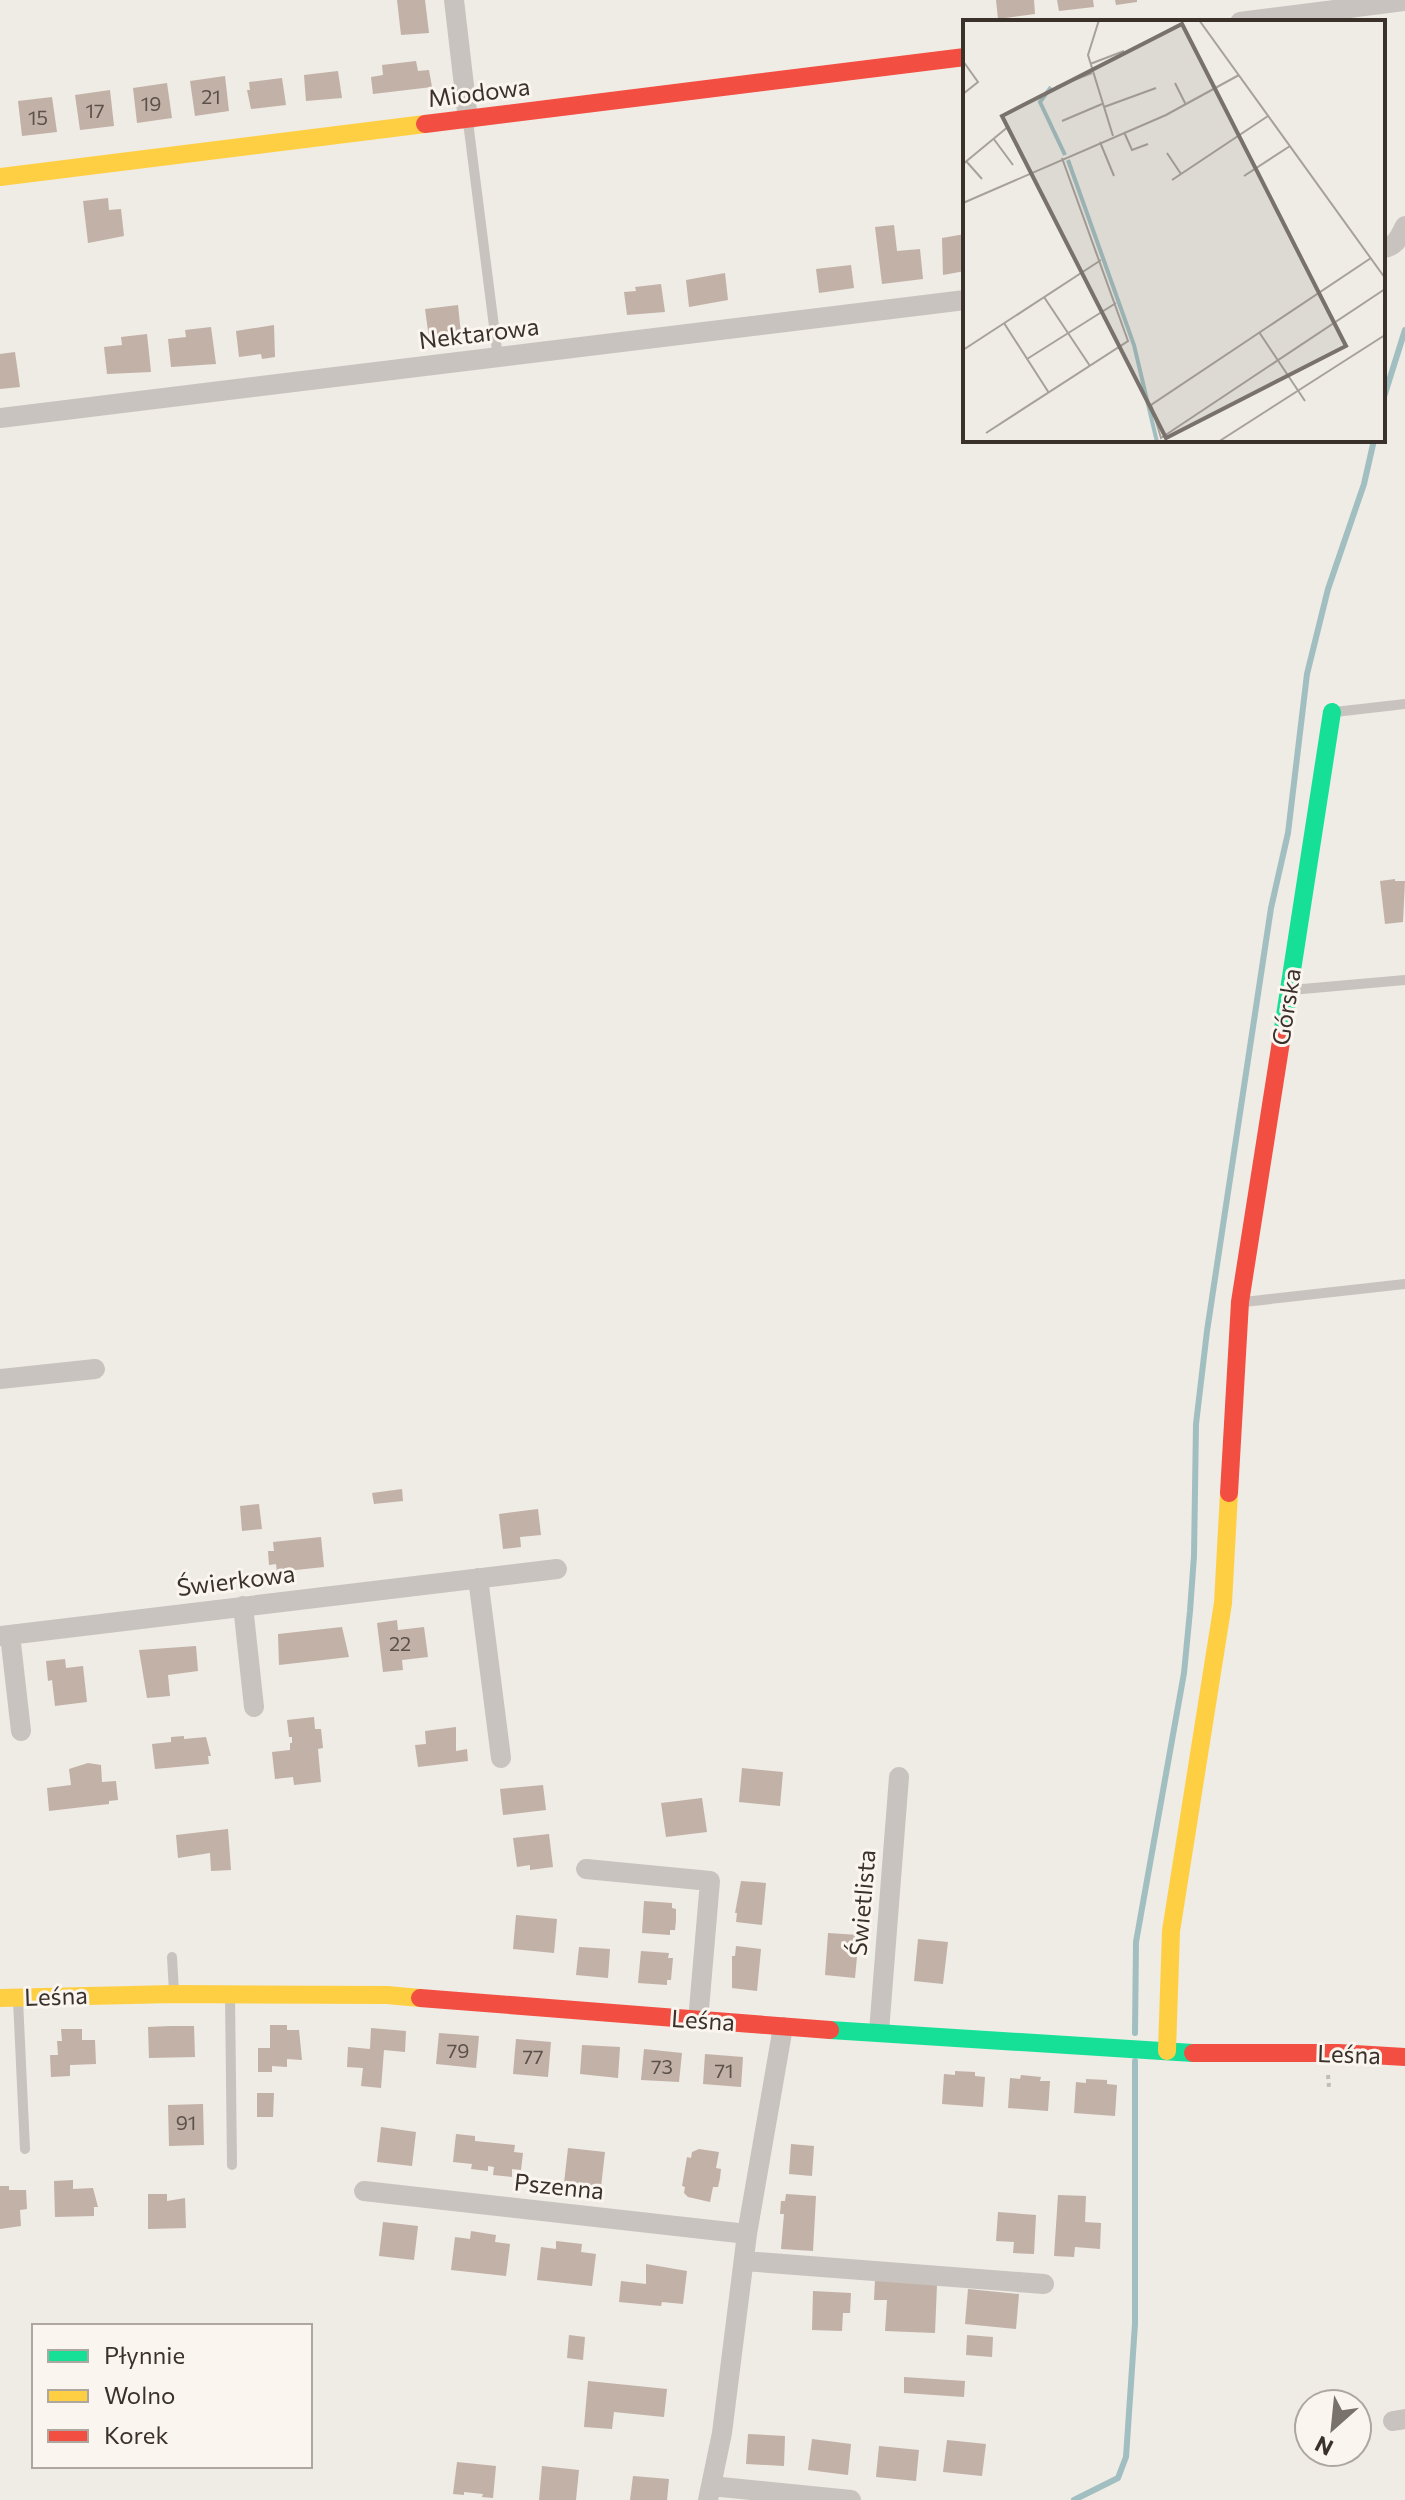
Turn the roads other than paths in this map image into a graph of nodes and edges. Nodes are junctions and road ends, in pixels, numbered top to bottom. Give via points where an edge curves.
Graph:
1 (454, 0) edge
2 (1405, 1) edge
3 (1256, 20) edge
4 (963, 57) edge
5 (468, 120) junction
6 (0, 177) edge
7 (1405, 226) edge
8 (1387, 248) edge
9 (963, 300) edge
10 (498, 358) junction
11 (0, 418) edge
12 (1405, 704) edge
13 (1332, 712) joint
14 (1405, 980) edge
15 (1290, 990) junction
16 (1405, 1284) edge
17 (1240, 1302) junction
18 (95, 1369) dead end
19 (0, 1379) edge
20 (557, 1569) dead end
21 (478, 1578) junction
22 (243, 1606) junction
23 (5, 1635) edge
24 (254, 1707) dead end
25 (21, 1731) dead end
26 (501, 1758) dead end
27 (899, 1777) dead end
28 (586, 1869) dead end
29 (172, 1957) dead end
30 (230, 1993) junction
31 (174, 1994) junction
32 (9, 1998) edge
33 (698, 2021) junction
34 (783, 2027) junction
35 (879, 2032) junction
36 (1167, 2051) junction
37 (1405, 2057) edge
38 (25, 2149) dead end
39 (232, 2165) dead end
40 (364, 2191) dead end
41 (747, 2234) junction
42 (744, 2261) junction
43 (1044, 2284) dead end
44 (710, 2493) edge
45 (851, 2500) edge

1 - 5 street
2 - 3 street
4 - 5 street, Miodowa
5 - 6 street, Miodowa
5 - 10 lane
7 - 8 street
9 - 10 street, Nektarowa
10 - 11 street, Nektarowa
12 - 13 lane
13 - 15 street, Górska
14 - 15 lane
15 - 17 street, Górska
16 - 17 lane
17 - 36 street, Górska via 1223,1603 1171,1931
18 - 19 street
20 - 21 street, Świerkowa
21 - 22 street, Świerkowa
21 - 26 street
22 - 23 street, Świerkowa
22 - 24 street
23 - 25 street
27 - 35 street, Świetlista
28 - 33 street via 710,1881
29 - 31 lane
30 - 31 street, Leśna
30 - 33 street, Leśna via 387,1995
30 - 39 lane
31 - 32 street, Leśna
32 - 38 lane
33 - 34 street, Leśna
34 - 35 street, Leśna
34 - 41 street
35 - 36 street, Leśna
36 - 37 street, Leśna
40 - 41 street, Pszenna
41 - 42 street
42 - 43 street
42 - 44 street
44 - 45 street

